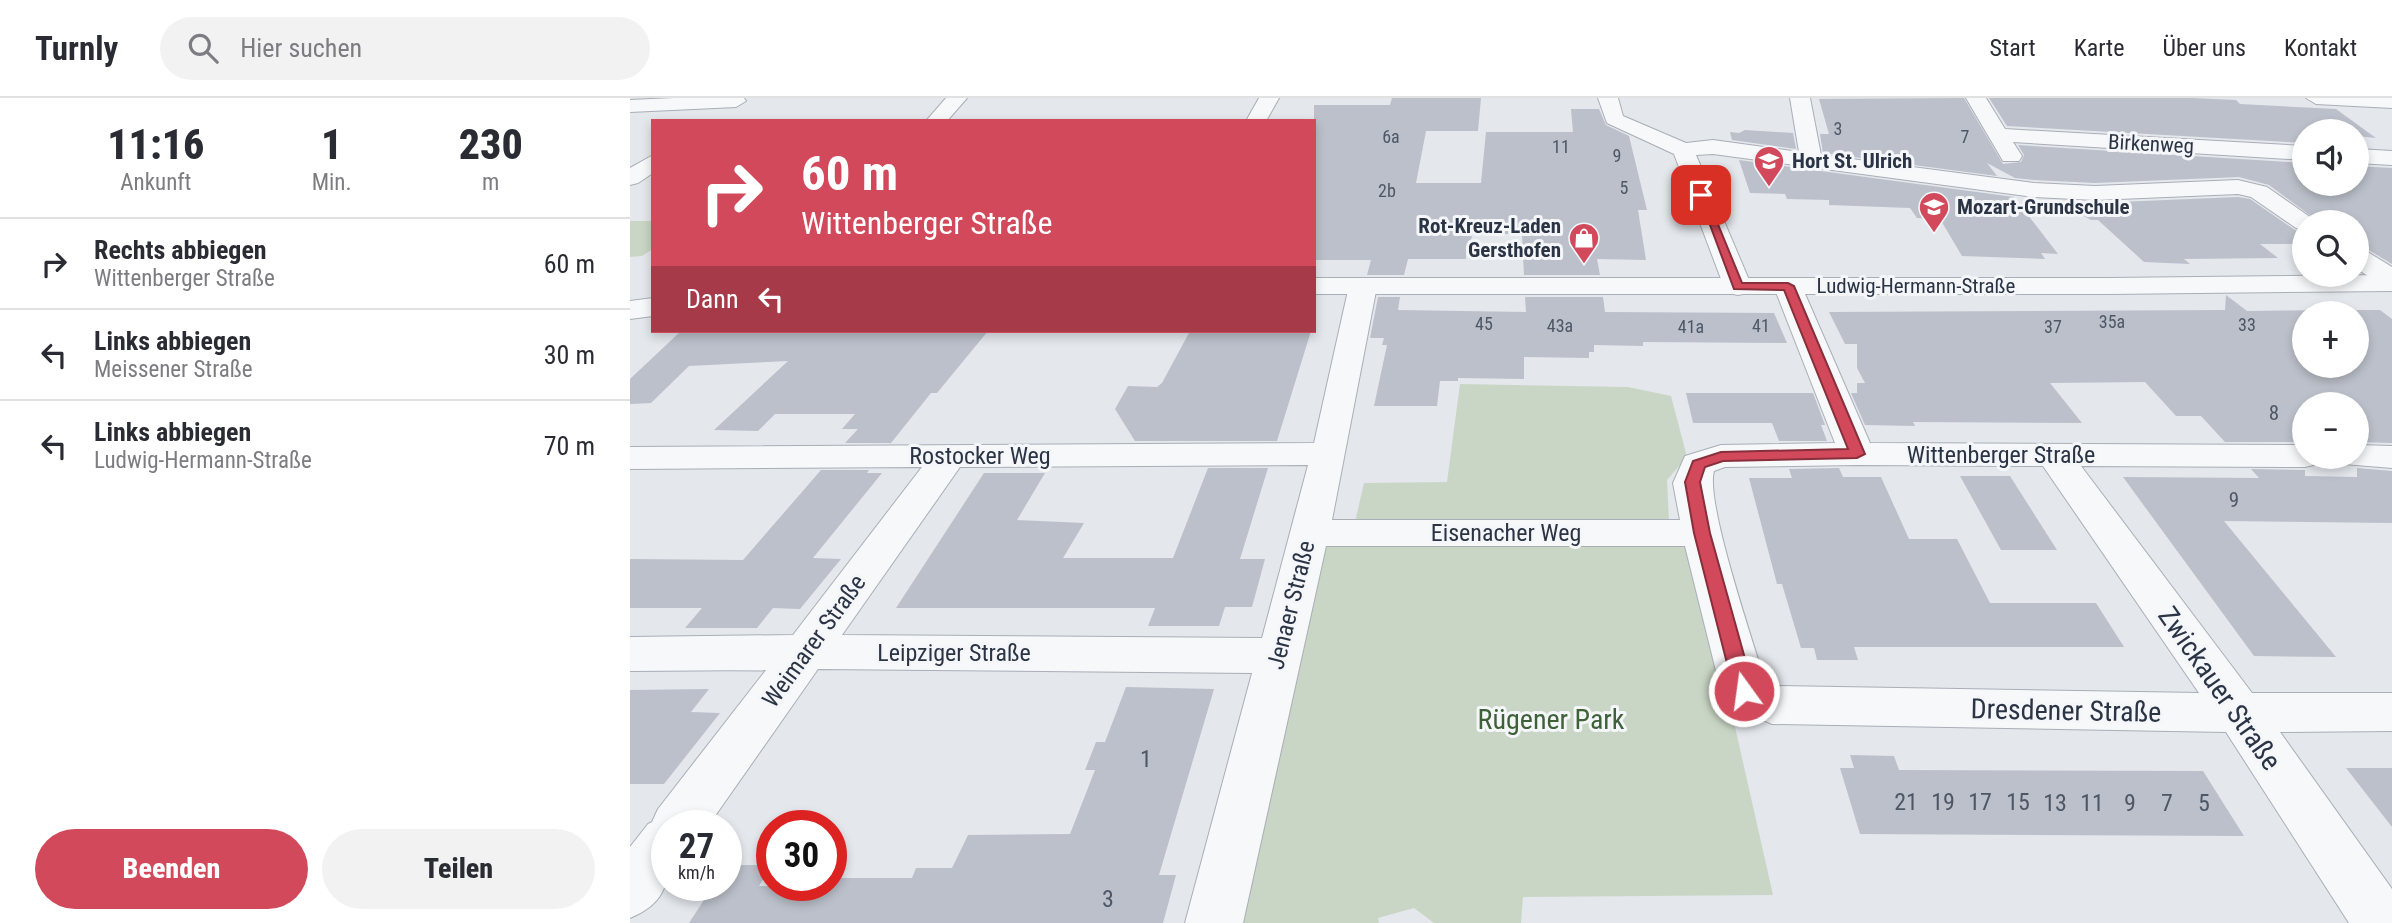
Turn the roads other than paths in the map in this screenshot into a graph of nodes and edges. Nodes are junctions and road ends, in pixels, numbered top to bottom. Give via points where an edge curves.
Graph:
1 (957, 98) edge
2 (1269, 98) edge
3 (1608, 98) edge
4 (1800, 98) edge
5 (1976, 98) edge
6 (2316, 98) edge
7 (739, 100) edge
8 (2392, 102) edge
9 (630, 106) edge
10 (712, 119) edge
11 (938, 119) edge
12 (1257, 119) edge
13 (1997, 135) junction
14 (1683, 150) junction
15 (2292, 152) edge
16 (2369, 157) edge
17 (2392, 158) edge
18 (1811, 159) junction
19 (651, 163) edge
20 (630, 178) edge
21 (651, 187) edge
22 (630, 188) edge
23 (2034, 190) junction
24 (2292, 214) edge
25 (2369, 269) edge
26 (1316, 286) edge
27 (1363, 286) junction
28 (1788, 286) junction
29 (1738, 287) junction
30 (2386, 287) edge
31 (651, 307) edge
32 (630, 310) edge
33 (1329, 454) junction
34 (1857, 454) junction
35 (2054, 455) junction
36 (950, 456) junction
37 (2292, 456) edge
38 (2369, 456) edge
39 (2392, 457) edge
40 (630, 458) edge
41 (1309, 533) junction
42 (1702, 533) junction
43 (805, 652) junction
44 (630, 654) edge
45 (1279, 656) junction
46 (2392, 712) edge
47 (2239, 713) junction
48 (689, 810) edge
49 (651, 863) edge
50 (630, 891) edge
51 (1214, 923) edge
52 (2382, 923) edge

1 - 11 street
2 - 12 street
3 - 14 street via 1614,119
4 - 18 street
5 - 13 street
6 - 8 street
7 - 9 street
7 - 10 street
13 - 15 street, Birkenweg
13 - 23 street
14 - 18 street via 1713,146
14 - 29 street
16 - 17 street
18 - 23 street
19 - 20 street
21 - 22 street
23 - 24 street via 2095,193 2238,187 2259,192
25 - 30 street
26 - 27 street, Ludwig-Hermann-Straße
27 - 29 street, Ludwig-Hermann-Straße
27 - 33 street, Jenaer Straße
28 - 29 street, Ludwig-Hermann-Straße
28 - 30 street, Ludwig-Hermann-Straße
28 - 34 street
31 - 32 street
33 - 36 street, Rostocker Weg
33 - 41 street, Jenaer Straße
34 - 35 street, Wittenberger Straße
34 - 42 street, Wittenberger Straße via 1721,456 1699,464 1692,482
35 - 37 street, Wittenberger Straße
35 - 47 street, Zwickauer Straße
36 - 40 street, Rostocker Weg
36 - 43 street, Weimarer Straße
38 - 39 street
41 - 42 street, Eisenacher Weg
41 - 45 street, Jenaer Straße
42 - 47 street, Dresdener Straße via 1744,691 1772,705
43 - 44 street, Leipziger Straße
43 - 45 street, Leipziger Straße
43 - 48 street, Weimarer Straße
45 - 51 street, Jenaer Straße
46 - 47 street, Dresdener Straße
47 - 52 street, Zwickauer Straße
49 - 50 street

